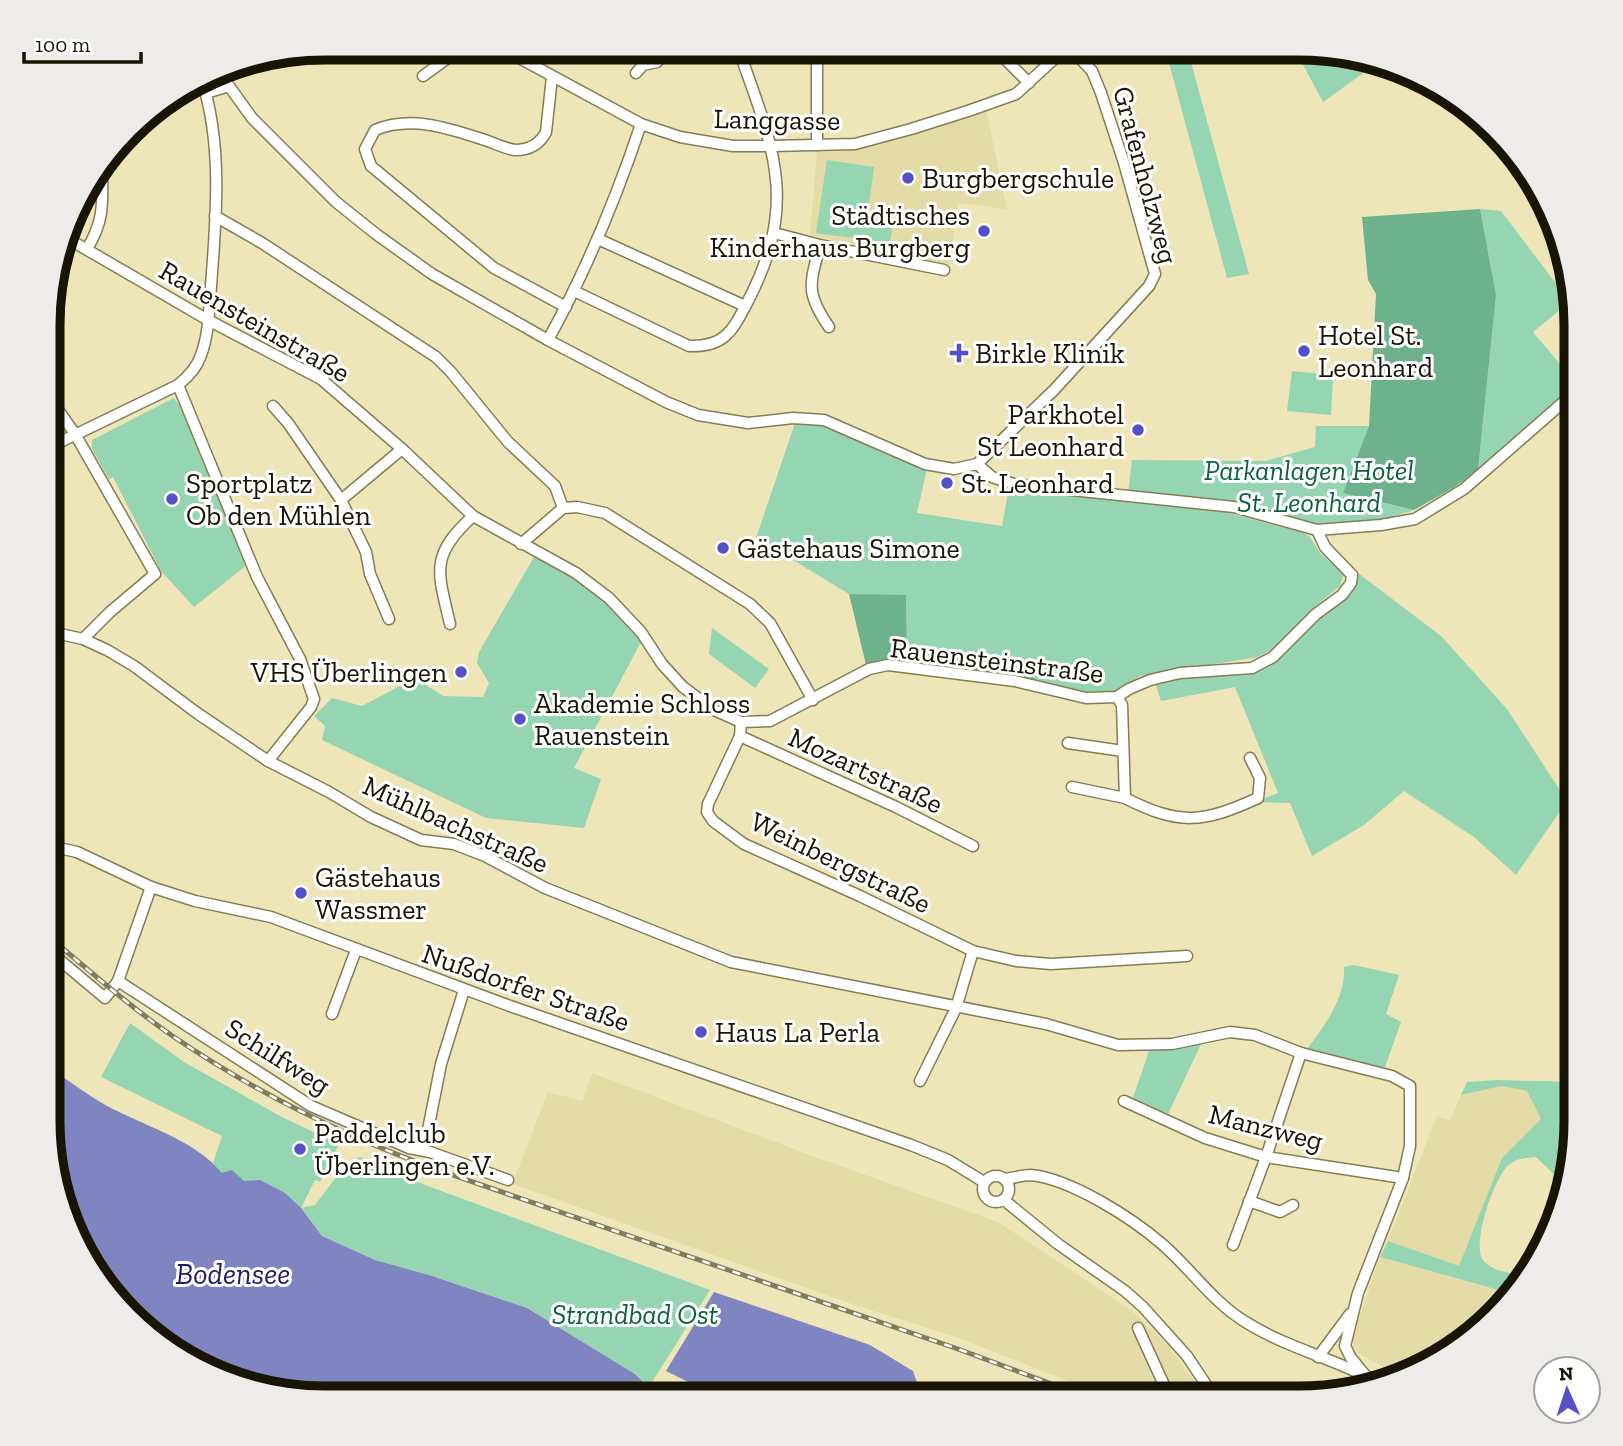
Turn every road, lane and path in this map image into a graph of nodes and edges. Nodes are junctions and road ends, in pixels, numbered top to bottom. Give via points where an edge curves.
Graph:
1 (445, 60) edge
2 (522, 60) edge
3 (659, 60) edge
4 (742, 60) edge
5 (817, 60) edge
6 (1006, 60) edge
7 (1055, 60) edge
8 (1081, 60) edge
9 (636, 73) dead end
10 (423, 76) dead end
11 (552, 77) junction
12 (1029, 83) junction
13 (205, 89) edge
14 (206, 93) junction
15 (641, 124) junction
16 (817, 145) junction
17 (772, 146) junction
18 (102, 180) edge
19 (215, 216) junction
20 (774, 233) junction
21 (598, 239) junction
22 (73, 242) edge
23 (820, 245) junction
24 (87, 249) junction
25 (944, 270) dead end
26 (574, 291) junction
27 (745, 306) junction
28 (566, 307) junction
29 (208, 320) junction
30 (829, 327) dead end
31 (548, 341) junction
32 (178, 385) junction
33 (1564, 402) edge
34 (273, 406) dead end
35 (60, 412) edge
36 (75, 434) junction
37 (60, 442) edge
38 (402, 449) junction
39 (977, 464) junction
40 (341, 500) junction
41 (563, 509) junction
42 (472, 516) junction
43 (1317, 530) junction
44 (522, 544) junction
45 (389, 619) dead end
46 (450, 624) dead end
47 (60, 634) edge
48 (83, 639) junction
49 (1117, 697) junction
50 (813, 700) junction
51 (741, 722) junction
52 (740, 736) junction
53 (1068, 743) dead end
54 (1123, 751) junction
55 (1250, 758) dead end
56 (268, 761) junction
57 (1072, 787) dead end
58 (1125, 798) junction
59 (973, 846) dead end
60 (60, 848) edge
61 (151, 887) junction
62 (356, 950) junction
63 (973, 951) junction
64 (1187, 956) dead end
65 (60, 960) edge
66 (118, 981) junction
67 (464, 989) junction
68 (956, 1008) junction
69 (332, 1014) dead end
70 (1301, 1053) junction
71 (920, 1081) dead end
72 (1124, 1101) dead end
73 (424, 1150) junction
74 (1266, 1157) junction
75 (1403, 1178) junction
76 (1005, 1179) junction
77 (508, 1180) dead end
78 (984, 1182) junction
79 (1004, 1199) junction
80 (1249, 1201) junction
81 (1293, 1205) dead end
82 (1233, 1245) dead end
83 (1353, 1311) junction
84 (1138, 1328) dead end
85 (1345, 1346) junction
86 (1318, 1357) junction
87 (1330, 1362) junction
88 (1365, 1375) junction
89 (1368, 1377) edge
90 (1165, 1386) edge
91 (1207, 1386) edge

1 - 10 street
2 - 11 street, Langgasse
3 - 9 street
4 - 17 street
5 - 16 street
6 - 12 street
7 - 12 street, Langgasse
8 - 39 street, Grafenholzweg via 1092,71 1101,93 1155,274 1077,365
11 - 15 street, Langgasse
11 - 28 street via 546,132 531,148 514,150 453,129 403,121 375,130 365,149 371,166 494,268
12 - 16 street, Langgasse via 1016,93 968,111 865,141
13 - 14 street
14 - 19 street via 214,150
14 - 31 street via 229,86 290,158 376,234 432,274
15 - 17 street, Langgasse via 680,137 733,146
15 - 21 street
16 - 17 street, Langgasse
17 - 20 street via 778,189
18 - 24 street via 99,230
19 - 29 street
19 - 41 street via 436,357 508,442 555,486
20 - 23 street
20 - 27 street via 763,272
21 - 26 street
21 - 27 street
22 - 24 street, Rauensteinstraße
23 - 25 street
23 - 30 street via 810,288
24 - 29 street, Rauensteinstraße
26 - 27 street via 689,346 719,343
26 - 28 street
28 - 31 street
29 - 32 street via 198,362
29 - 38 street, Rauensteinstraße via 321,379
31 - 39 street via 698,415 748,423 824,420 925,464 954,469
32 - 36 street
32 - 56 street via 237,531 300,659 314,699
33 - 43 street via 1464,489 1415,519
34 - 40 street
35 - 36 street
36 - 37 street
36 - 48 street via 155,574
38 - 40 street
38 - 42 street, Rauensteinstraße
39 - 43 street via 992,477 1014,484 1234,507
40 - 45 street via 366,552
41 - 44 street
41 - 50 street via 605,513 750,604 770,623
42 - 44 street, Rauensteinstraße
42 - 46 street via 454,533 442,554 439,574
43 - 49 street, Rauensteinstraße via 1325,547 1352,575 1351,583 1273,657 1252,668 1150,680
44 - 51 street, Rauensteinstraße via 576,573 609,598 683,687
47 - 48 street, Mühlbachstraße
48 - 56 street, Mühlbachstraße via 134,666
49 - 50 street, Rauensteinstraße via 1086,698 1015,681 888,665 869,670
49 - 54 street via 1122,705
50 - 51 street, Rauensteinstraße via 770,721
51 - 52 street, Weinbergstraße
52 - 59 street, Mozartstraße
52 - 63 street, Weinbergstraße via 708,804 713,821 744,844
53 - 54 street
54 - 58 street
55 - 58 street via 1260,778 1258,798 1212,817 1158,814
56 - 68 street, Mühlbachstraße via 421,840 454,844 485,856 545,888 731,962
57 - 58 street
60 - 61 street, Nußdorfer Straße
61 - 62 street, Nußdorfer Straße via 271,917
61 - 66 street
62 - 67 street, Nußdorfer Straße
62 - 69 street
63 - 64 street, Weinbergstraße via 1051,964
63 - 68 street
65 - 66 street via 105,998
66 - 73 street, Schilfweg via 311,1106 380,1137
67 - 73 street via 441,1064
67 - 78 street, Nußdorfer Straße via 911,1145
68 - 70 street, Mühlbachstraße via 1046,1024 1118,1045 1172,1044 1230,1032 1255,1035
68 - 71 street
70 - 74 street
70 - 75 street, Mühlbachstraße via 1392,1076 1410,1086 1409,1146
72 - 74 street, Manzweg via 1205,1138
73 - 77 street, Schilfweg
74 - 75 street, Manzweg
74 - 80 street
75 - 83 street
76 - 78 street via 994,1176
76 - 79 street via 1009,1190
76 - 86 street via 1048,1178 1098,1199 1161,1243 1243,1321
78 - 79 street, Nußdorfer Straße via 987,1200
79 - 91 street, Nußdorfer Straße via 1143,1307
80 - 81 street via 1280,1212
80 - 82 street
83 - 85 street
83 - 86 street
84 - 90 street
85 - 87 street
85 - 88 street
86 - 87 street
87 - 88 street
88 - 89 street

